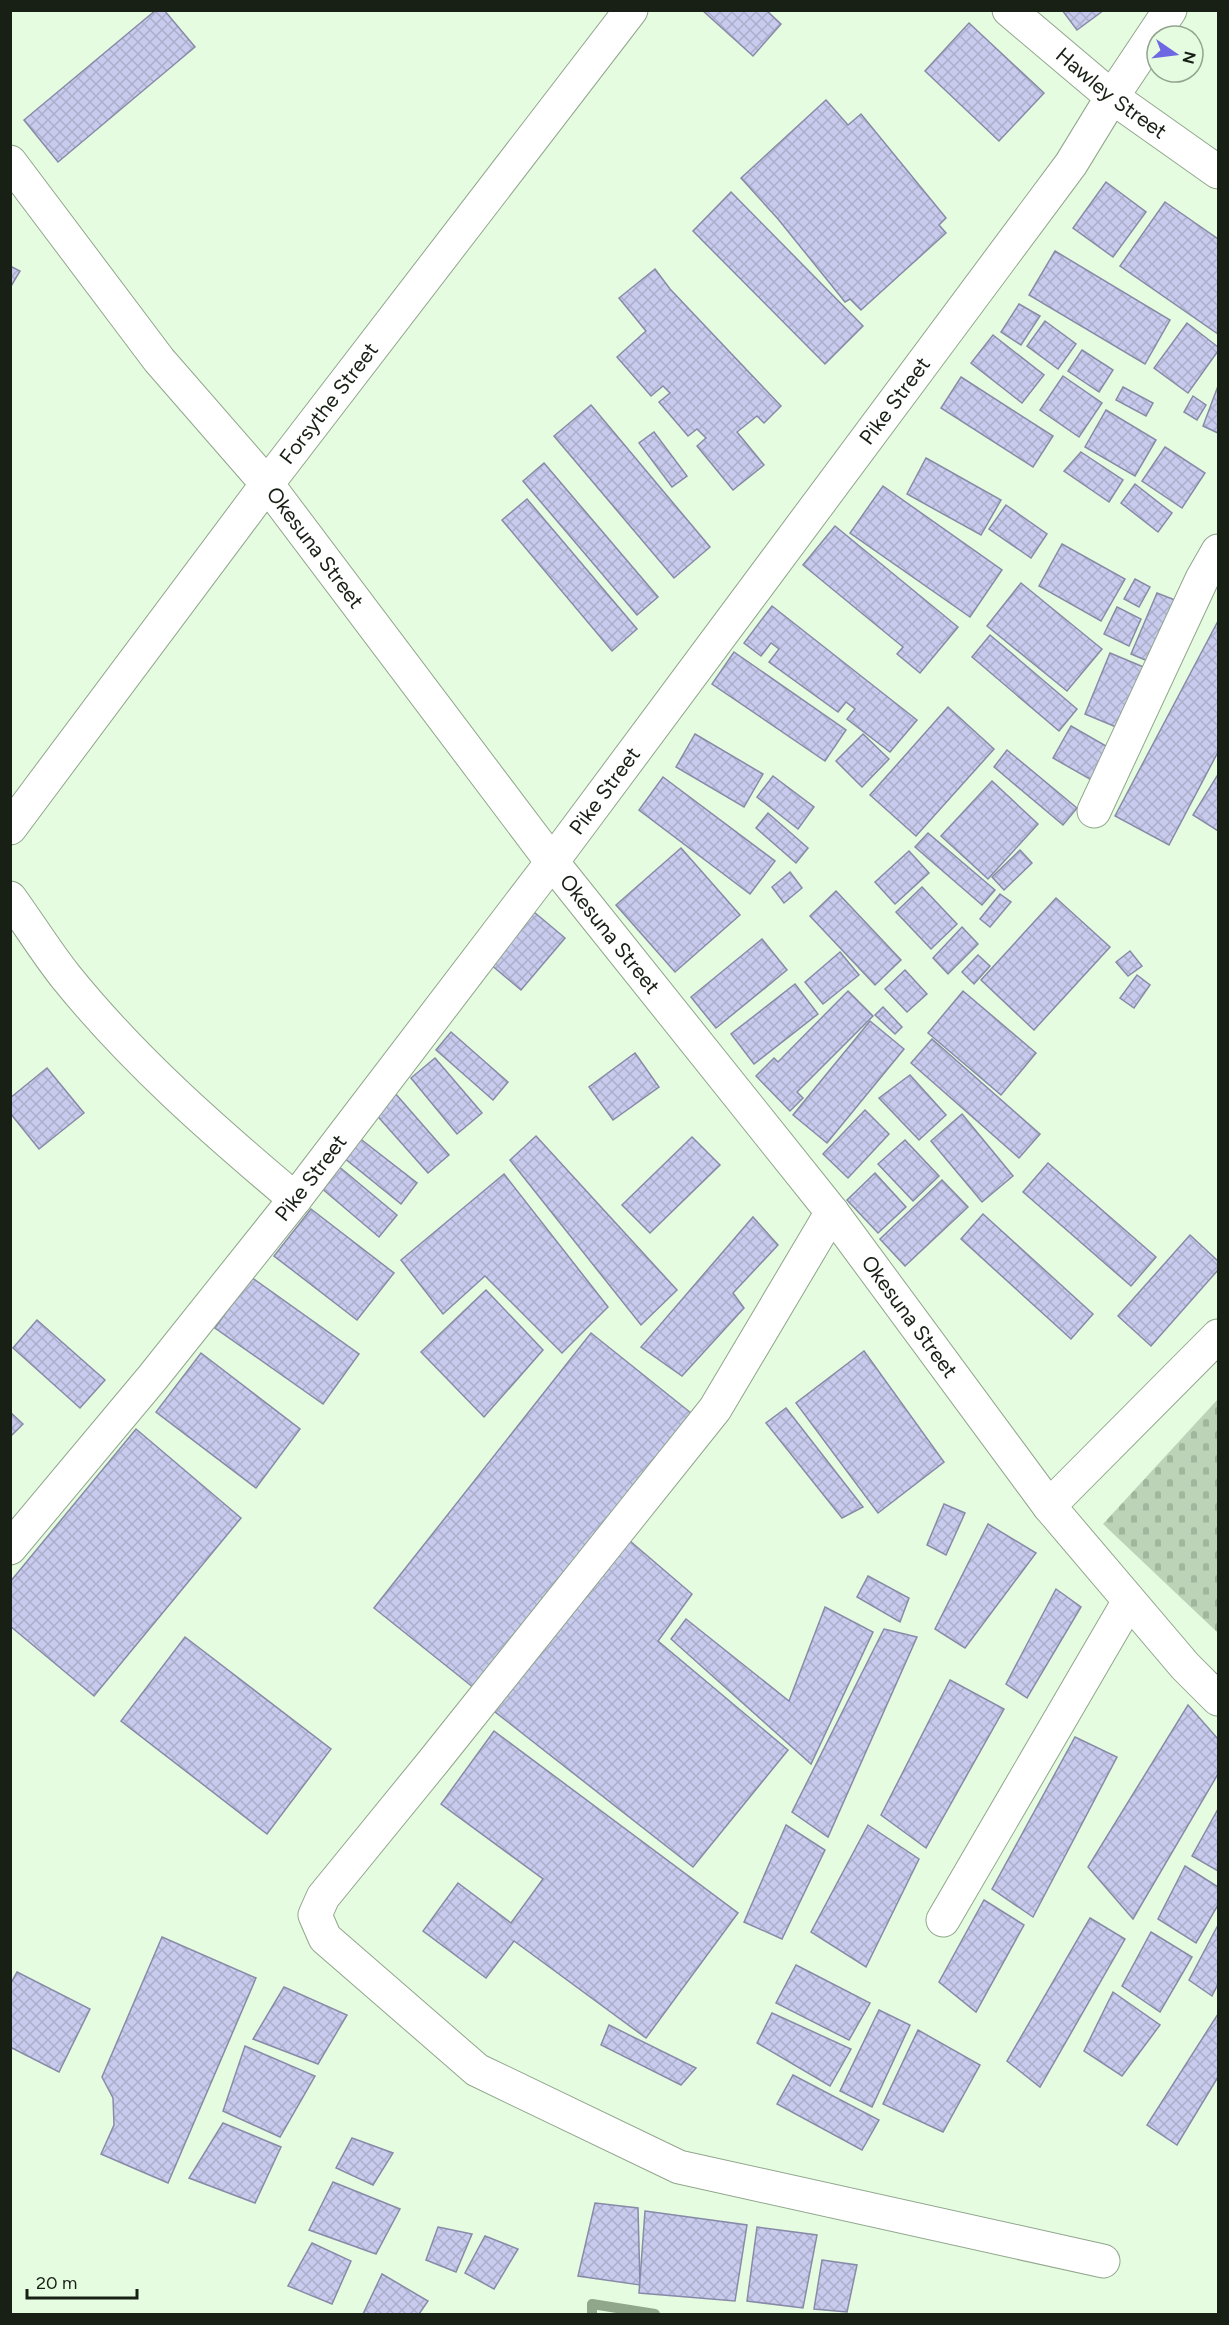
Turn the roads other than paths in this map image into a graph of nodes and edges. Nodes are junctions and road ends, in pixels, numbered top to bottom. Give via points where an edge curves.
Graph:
1 (631, 10) edge
2 (1009, 10) edge
3 (1170, 10) edge
4 (1112, 97) junction
5 (10, 162) edge
6 (1218, 171) edge
7 (267, 484) junction
8 (1218, 551) edge
9 (1094, 811) dead end
10 (10, 828) edge
11 (552, 862) junction
12 (10, 898) edge
13 (295, 1199) junction
14 (832, 1212) junction
15 (1218, 1336) edge
16 (1049, 1506) junction
17 (10, 1548) edge
18 (1129, 1600) junction
19 (1218, 1699) edge
20 (944, 1920) dead end
21 (1103, 2261) dead end

1 - 7 street, Forsythe Street
2 - 4 street, Hawley Street
3 - 4 street, Pike Street
4 - 6 street, Hawley Street
4 - 11 street, Pike Street via 1071,164
5 - 7 street, Okesuna Street via 159,360
7 - 10 street, Forsythe Street
7 - 11 street, Okesuna Street
8 - 9 street
11 - 13 street, Pike Street
11 - 14 street, Okesuna Street
12 - 13 street via 65,976 118,1036 195,1113
13 - 17 street, Pike Street
14 - 16 street, Okesuna Street
14 - 21 street via 716,1409 322,1897 315,1916 325,1938 477,2070 679,2167
15 - 16 street
16 - 18 street, Okesuna Street
18 - 19 street, Okesuna Street
18 - 20 street

